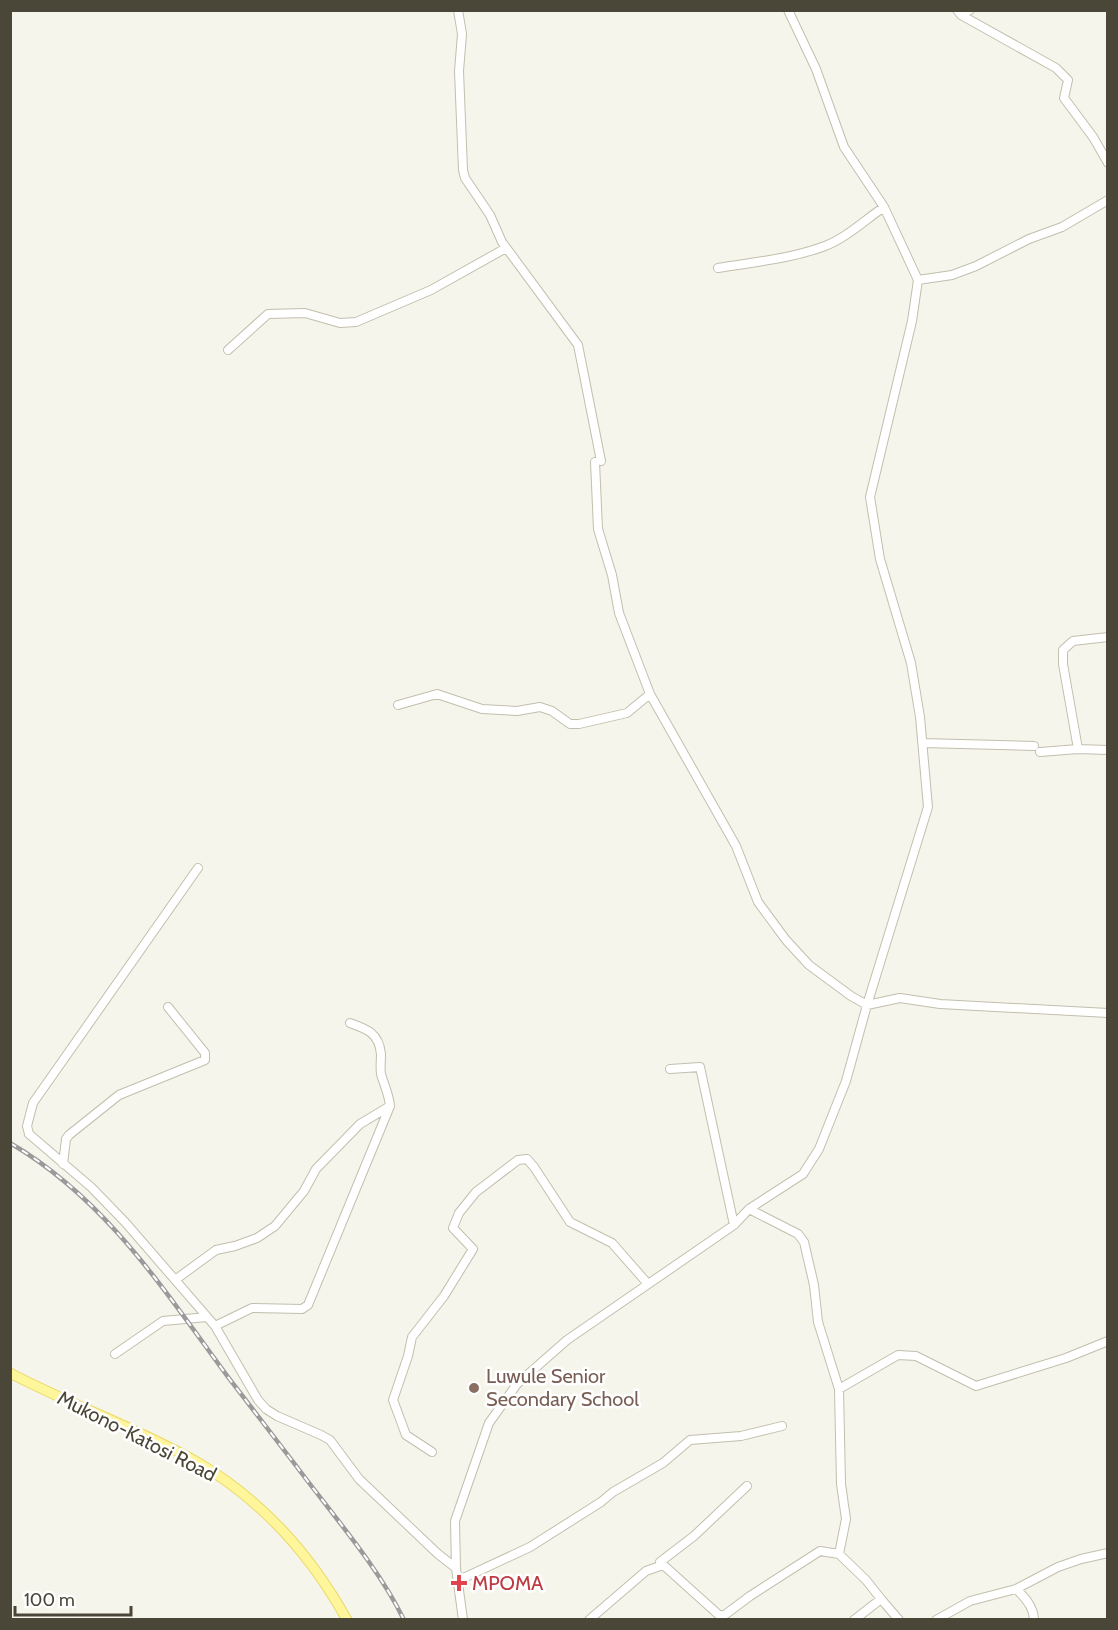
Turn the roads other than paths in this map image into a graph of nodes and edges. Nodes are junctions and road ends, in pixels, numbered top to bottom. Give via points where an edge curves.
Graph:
1 (458, 10) edge
2 (788, 10) edge
3 (970, 10) edge
4 (959, 13) edge
5 (1107, 163) edge
6 (1107, 200) edge
7 (884, 207) junction
8 (507, 248) junction
9 (718, 268) dead end
10 (918, 280) junction
11 (228, 350) dead end
12 (1107, 637) edge
13 (651, 694) junction
14 (398, 705) dead end
15 (923, 743) junction
16 (1078, 749) junction
17 (1107, 750) edge
18 (198, 868) dead end
19 (867, 1005) junction
20 (168, 1007) dead end
21 (1107, 1013) edge
22 (350, 1023) dead end
23 (670, 1069) dead end
24 (390, 1106) junction
25 (63, 1164) junction
26 (749, 1209) junction
27 (734, 1225) junction
28 (175, 1280) junction
29 (648, 1284) junction
30 (207, 1317) junction
31 (215, 1326) junction
32 (1107, 1341) edge
33 (115, 1354) dead end
34 (10, 1373) edge
35 (838, 1389) junction
36 (782, 1426) dead end
37 (432, 1452) dead end
38 (747, 1486) dead end
39 (1107, 1553) edge
40 (839, 1554) junction
41 (660, 1562) junction
42 (456, 1568) junction
43 (457, 1581) junction
44 (1016, 1589) junction
45 (881, 1599) junction
46 (348, 1620) edge
47 (463, 1620) edge
48 (589, 1620) edge
49 (854, 1620) edge
50 (899, 1620) edge
51 (936, 1620) edge
52 (1034, 1620) edge

1 - 8 street via 462,34 459,71 463,170
2 - 7 street via 816,69 844,147
3 - 4 street
4 - 5 street via 1056,68 1068,80 1064,98 1094,137
6 - 10 street via 1062,227 976,266 952,275
7 - 9 street via 825,246
7 - 10 street
8 - 11 street via 431,290 356,322 340,323 305,314 268,314
8 - 13 street via 578,345 598,462 598,529 619,613
10 - 15 street via 870,497 880,559 911,663
12 - 16 street via 1073,641 1063,650
13 - 14 street via 627,713 579,724 570,724 540,707 517,711 482,709 437,694
13 - 19 street via 736,846 758,902 810,964
15 - 16 street
15 - 19 street via 928,807
16 - 17 street
18 - 25 street via 33,1103 29,1134
19 - 21 street via 900,998 940,1004
19 - 26 street via 846,1081 819,1149 802,1174
20 - 25 street via 205,1053 205,1060 119,1095 69,1135
22 - 24 street via 369,1030 376,1038
23 - 27 street via 700,1067
24 - 28 street via 360,1124 316,1169 304,1191 275,1226 257,1238 216,1250
24 - 31 street via 308,1305 302,1309 252,1308
25 - 28 street via 91,1187
26 - 27 street
26 - 35 street via 798,1234 804,1242 818,1322
27 - 29 street
28 - 30 street
29 - 37 street via 612,1243 570,1222 534,1167 527,1159 518,1160 477,1192 459,1213 453,1228 473,1249 412,1337 393,1400 406,1435
29 - 42 street via 567,1340 517,1384 489,1423 455,1521
30 - 31 street
30 - 33 street via 163,1321
31 - 42 street via 266,1409 330,1440 359,1479
32 - 35 street via 976,1386 916,1356 898,1355
34 - 46 main road, Mukono-Katosi Road via 166,1446 225,1481 263,1510 301,1550
35 - 40 street via 846,1519
36 - 43 street via 741,1436 690,1440 663,1463 530,1546
38 - 41 street
39 - 44 street via 1058,1567
40 - 41 street via 820,1551 720,1616
40 - 45 street
41 - 48 street via 663,1565 646,1571
42 - 43 street
43 - 47 street
44 - 51 street via 970,1601
44 - 52 street via 1027,1598
45 - 49 street
45 - 50 street

